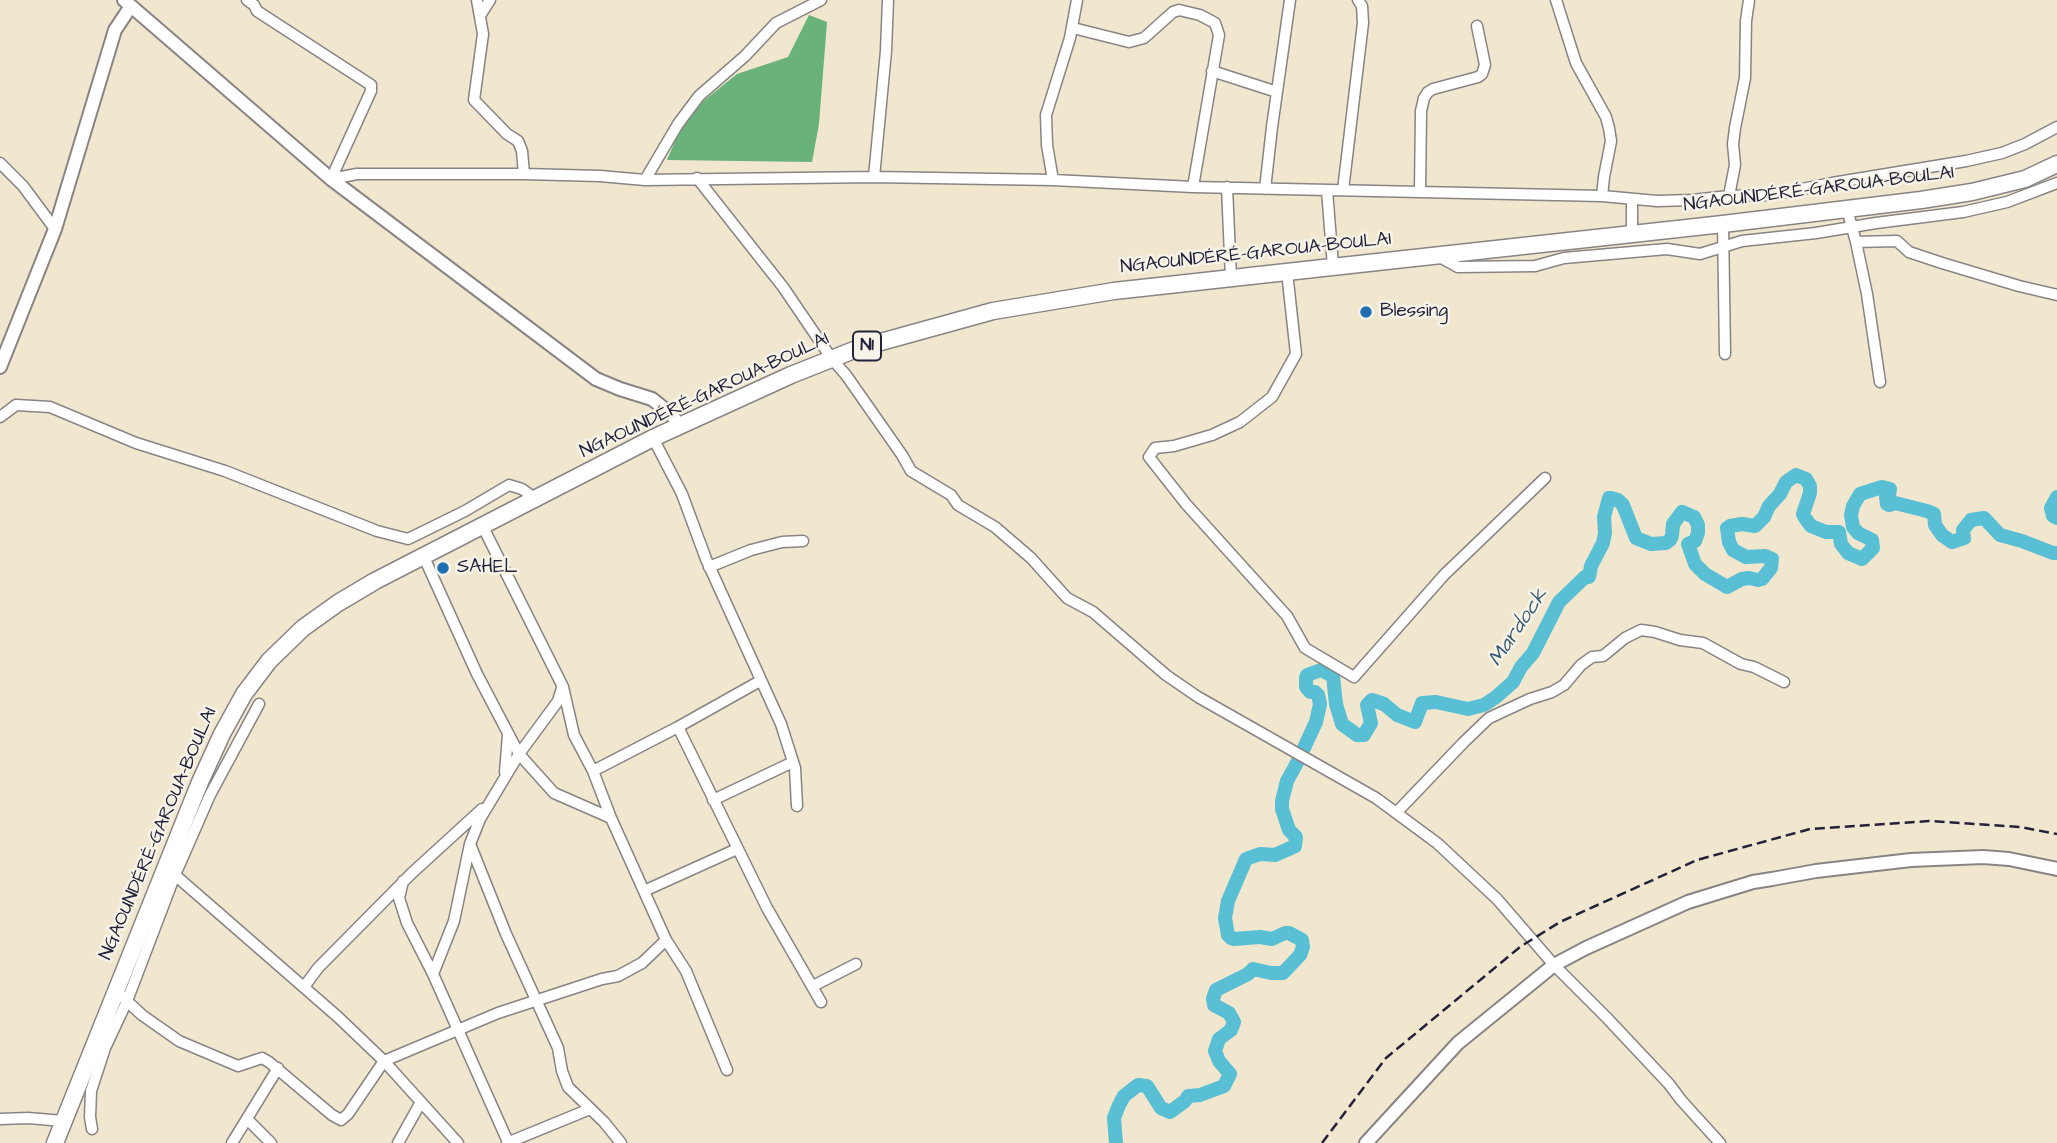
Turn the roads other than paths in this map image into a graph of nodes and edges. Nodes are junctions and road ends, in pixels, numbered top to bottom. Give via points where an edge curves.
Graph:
1 (247, 0) edge
2 (477, 0) edge
3 (490, 0) edge
4 (821, 0) edge
5 (888, 0) edge
6 (1077, 0) edge
7 (1290, 0) edge
8 (1358, 0) edge
9 (1556, 0) edge
10 (1749, 0) edge
11 (131, 2) edge
12 (481, 14) junction
13 (1477, 26) dead end
14 (1073, 28) junction
15 (1212, 71) junction
16 (1277, 92) junction
17 (2057, 127) edge
18 (0, 163) edge
19 (2057, 164) edge
20 (524, 174) junction
21 (874, 177) junction
22 (331, 178) junction
23 (697, 178) junction
24 (645, 180) junction
25 (1053, 180) junction
26 (2057, 183) edge
27 (1193, 187) junction
28 (1227, 187) junction
29 (1265, 189) junction
30 (1327, 190) junction
31 (1343, 190) junction
32 (1420, 192) junction
33 (1602, 196) junction
34 (1729, 196) junction
35 (1632, 200) junction
36 (1847, 209) junction
37 (1723, 224) junction
38 (1853, 227) junction
39 (55, 229) junction
40 (1632, 233) junction
41 (1856, 242) junction
42 (1724, 246) junction
43 (1437, 255) junction
44 (1333, 267) junction
45 (1287, 272) junction
46 (1231, 278) junction
47 (2057, 295) edge
48 (1725, 354) dead end
49 (832, 359) junction
50 (0, 367) edge
51 (1880, 382) dead end
52 (0, 417) edge
53 (680, 427) junction
54 (653, 438) junction
55 (1545, 478) dead end
56 (536, 499) junction
57 (482, 525) junction
58 (803, 541) dead end
59 (424, 555) junction
60 (709, 566) junction
61 (760, 681) junction
62 (1784, 682) dead end
63 (563, 687) junction
64 (259, 704) dead end
65 (678, 727) junction
66 (508, 735) junction
67 (519, 754) junction
68 (793, 762) junction
69 (593, 771) junction
70 (504, 779) junction
71 (713, 800) junction
72 (491, 801) junction
73 (797, 806) dead end
74 (1396, 813) junction
75 (611, 818) junction
76 (470, 844) junction
77 (737, 849) junction
78 (2057, 869) edge
79 (175, 875) junction
80 (403, 881) junction
81 (644, 891) junction
82 (162, 912) junction
83 (145, 917) junction
84 (666, 940) junction
85 (856, 964) dead end
86 (1554, 965) junction
87 (433, 974) junction
88 (813, 986) junction
89 (304, 987) junction
90 (121, 995) junction
91 (537, 999) junction
92 (821, 1002) dead end
93 (458, 1030) junction
94 (384, 1061) junction
95 (278, 1068) junction
96 (727, 1070) dead end
97 (421, 1102) junction
98 (590, 1109) junction
99 (0, 1119) edge
100 (247, 1119) junction
101 (63, 1121) junction
102 (92, 1129) dead end
103 (55, 1143) edge
104 (232, 1143) edge
105 (271, 1143) edge
106 (398, 1143) edge
107 (458, 1143) edge
108 (508, 1143) edge
109 (621, 1143) edge
110 (1366, 1143) edge
111 (1720, 1143) edge

1 - 22 street via 371,85
2 - 12 street
3 - 12 street
4 - 24 street via 776,23 699,96
5 - 21 street
6 - 14 street
7 - 16 street
8 - 31 street via 1363,23
9 - 33 street via 1576,63 1609,128
10 - 34 street via 1745,78
11 - 22 street
11 - 39 street via 115,30
12 - 20 street via 483,34 474,100 518,141
13 - 32 street via 1485,65 1482,74 1433,89 1424,98
14 - 15 street via 1129,42 1144,38 1173,12 1200,15 1218,29
14 - 25 street via 1045,115
15 - 16 street
15 - 27 street
16 - 29 street
17 - 34 street via 2001,153 1966,161 1772,195
18 - 39 street
19 - 36 highway, NGAOUNDÉRÉ-GAROUA-BOULAI / N1 via 2025,179 1972,192
20 - 22 street
20 - 24 street
21 - 23 street
21 - 25 street
22 - 53 street via 596,379 652,399
23 - 24 street
23 - 49 street via 783,287
25 - 27 street
26 - 38 street via 1963,212
27 - 28 street
28 - 29 street
28 - 46 street
29 - 30 street
30 - 31 street
30 - 44 street
31 - 32 street
32 - 33 street
33 - 35 street
34 - 35 street
35 - 40 street
36 - 37 highway, NGAOUNDÉRÉ-GAROUA-BOULAI / N1
36 - 38 street
37 - 40 highway, NGAOUNDÉRÉ-GAROUA-BOULAI / N1
37 - 42 street
38 - 41 street
38 - 42 street
39 - 50 street
40 - 43 highway, NGAOUNDÉRÉ-GAROUA-BOULAI / N1
41 - 47 street via 1897,241 1909,252
41 - 51 street
42 - 43 street via 1700,254 1667,249 1564,258 1535,266 1458,267
42 - 48 street
43 - 44 highway, NGAOUNDÉRÉ-GAROUA-BOULAI / N1
44 - 45 highway, NGAOUNDÉRÉ-GAROUA-BOULAI / N1
45 - 46 highway, NGAOUNDÉRÉ-GAROUA-BOULAI / N1
45 - 55 street via 1296,354 1272,397 1240,422 1212,435 1155,448 1149,457 1287,616 1304,648 1354,677 1444,575
46 - 49 highway, NGAOUNDÉRÉ-GAROUA-BOULAI / N1 via 1102,292 993,311
49 - 53 highway, NGAOUNDÉRÉ-GAROUA-BOULAI / N1
49 - 74 street via 912,471 995,527 1067,598 1093,612 1198,697
52 - 56 street via 16,405 50,407 136,443 408,539 509,485
53 - 54 highway, NGAOUNDÉRÉ-GAROUA-BOULAI / N1
54 - 56 highway, NGAOUNDÉRÉ-GAROUA-BOULAI / N1
54 - 60 street via 682,494
56 - 57 highway, NGAOUNDÉRÉ-GAROUA-BOULAI / N1
57 - 59 highway, NGAOUNDÉRÉ-GAROUA-BOULAI / N1
57 - 63 street
58 - 60 street via 751,550
59 - 66 street
59 - 83 highway, NGAOUNDÉRÉ-GAROUA-BOULAI / N1 via 303,628 244,694 222,734
60 - 61 street
61 - 65 street
61 - 68 street
62 - 74 street via 1703,643 1641,630 1603,656 1592,657 1552,692 1489,718
63 - 67 street via 558,701
63 - 69 street via 574,735
64 - 79 street
65 - 69 street
65 - 71 street
66 - 67 street
66 - 70 street
67 - 70 street
67 - 75 street via 554,793
68 - 71 street
68 - 73 street
69 - 75 street
70 - 72 street
71 - 77 street
72 - 76 street
72 - 80 street
74 - 86 street via 1437,843 1497,899
75 - 81 street
76 - 87 street via 454,921
76 - 91 street
77 - 81 street
77 - 88 street
78 - 86 street via 2009,859 1956,858 1864,865 1753,882 1688,902
79 - 82 street
79 - 89 street
80 - 87 street via 399,898 407,923
80 - 89 street
81 - 84 street
82 - 83 street
82 - 90 street
83 - 90 highway, NGAOUNDÉRÉ-GAROUA-BOULAI / N1
84 - 91 street via 642,963 618,976
84 - 96 street via 686,971
85 - 88 street
86 - 110 street via 1458,1043
86 - 111 street
87 - 93 street
88 - 92 street
89 - 94 street
90 - 95 street via 178,1041 238,1066 262,1058
90 - 101 highway, NGAOUNDÉRÉ-GAROUA-BOULAI / N1
90 - 102 street via 94,1078
91 - 93 street
91 - 98 street via 558,1048 568,1087
93 - 94 street
93 - 108 street
94 - 95 street via 341,1120
94 - 97 street
95 - 100 street
97 - 106 street
97 - 107 street
98 - 108 street
98 - 109 street
99 - 101 street
100 - 104 street
100 - 105 street
101 - 103 highway, NGAOUNDÉRÉ-GAROUA-BOULAI / N1

